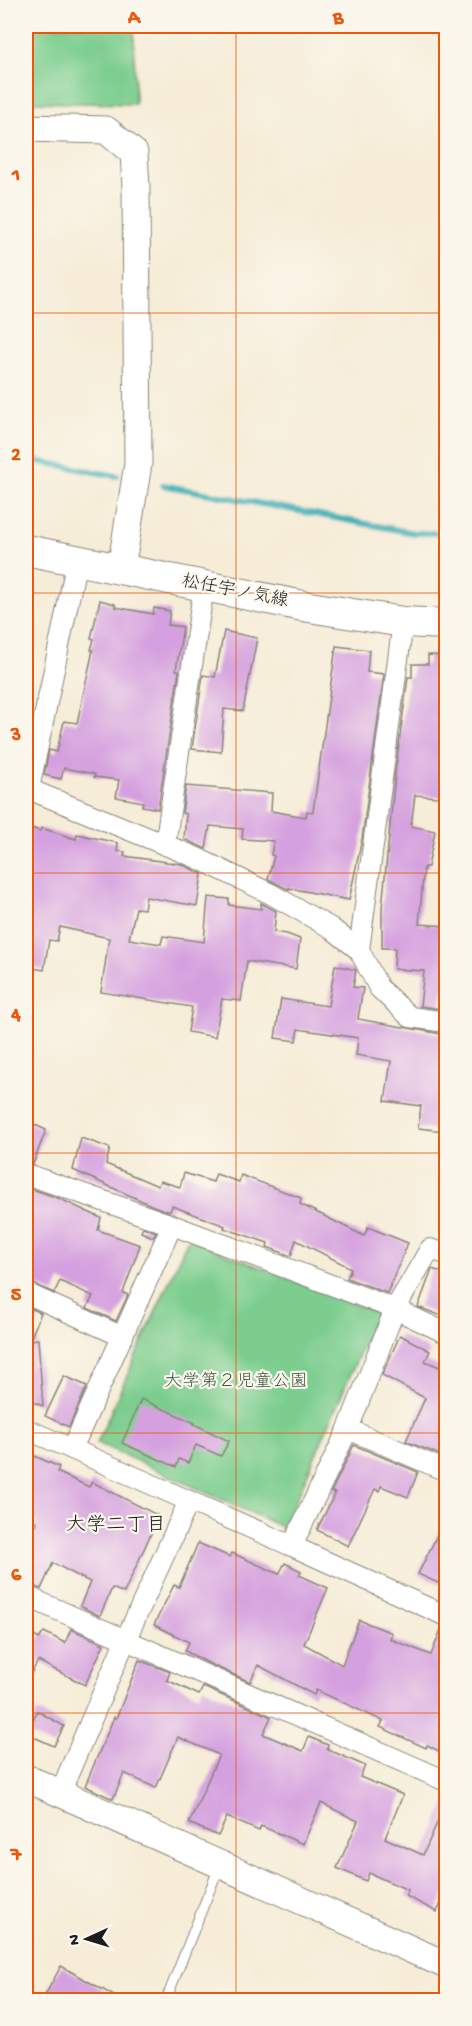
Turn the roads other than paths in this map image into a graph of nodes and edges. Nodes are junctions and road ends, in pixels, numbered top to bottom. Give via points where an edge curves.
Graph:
1 (26, 128) edge
2 (26, 550) edge
3 (77, 560) junction
4 (121, 568) junction
5 (204, 586) junction
6 (403, 622) junction
7 (447, 624) edge
8 (27, 789) edge
9 (165, 845) junction
10 (359, 950) junction
11 (447, 1022) edge
12 (26, 1174) edge
13 (172, 1225) junction
14 (447, 1254) edge
15 (26, 1293) edge
16 (395, 1309) junction
17 (447, 1333) edge
18 (123, 1336) junction
19 (26, 1429) edge
20 (348, 1429) junction
21 (72, 1449) junction
22 (447, 1471) edge
23 (189, 1501) junction
24 (292, 1546) junction
25 (26, 1596) edge
26 (447, 1616) edge
27 (125, 1641) junction
28 (26, 1778) edge
29 (447, 1781) edge
30 (60, 1793) junction
31 (220, 1864) junction
32 (447, 1965) edge
33 (167, 2001) edge

1 - 4 street via 106,130 134,153 138,464
2 - 3 main road, 松任宇ノ気線
3 - 4 main road, 松任宇ノ気線
3 - 8 street
4 - 5 main road, 松任宇ノ気線
5 - 6 main road, 松任宇ノ気線
5 - 9 street
6 - 7 main road, 松任宇ノ気線
6 - 10 street
8 - 9 street
9 - 10 street via 271,894 331,928
10 - 11 street via 379,988 410,1017
12 - 13 street
13 - 16 street
13 - 18 street
14 - 16 street via 430,1249
15 - 18 street
16 - 17 street
16 - 20 street
18 - 21 street
19 - 21 street
20 - 22 street
20 - 24 street
21 - 23 street
23 - 24 street
23 - 27 street
24 - 26 street
25 - 27 street
27 - 29 street
27 - 30 street
28 - 30 street
30 - 31 street
31 - 32 street
31 - 33 lane

